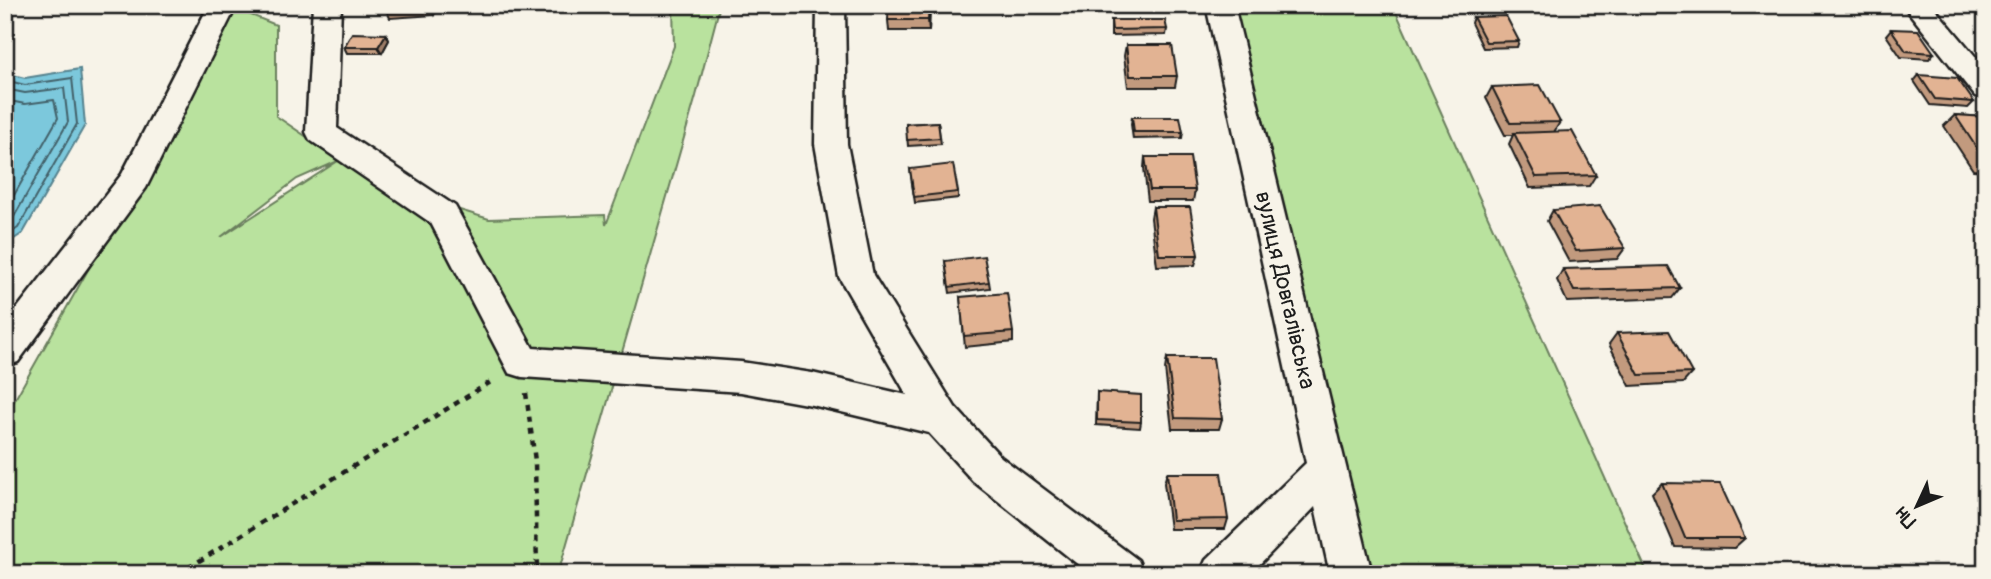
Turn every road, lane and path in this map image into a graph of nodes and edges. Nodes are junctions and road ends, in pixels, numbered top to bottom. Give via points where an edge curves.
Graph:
1 (223, 5) edge
2 (327, 5) edge
3 (831, 5) edge
4 (1220, 5) edge
5 (1917, 5) edge
6 (1986, 89) edge
7 (5, 351) edge
8 (522, 362) junction
9 (941, 419) junction
10 (1327, 468) junction
11 (178, 574) edge
12 (537, 574) edge
13 (1123, 574) edge
14 (1221, 574) edge
15 (1351, 574) edge

1 - 7 street via 135,180
2 - 8 street via 321,132 443,215
3 - 9 street via 831,144 856,277
4 - 10 street, вулиця Довгалівська
5 - 6 street
8 - 9 street via 741,377
8 - 11 path
8 - 12 path via 535,461
9 - 13 street via 987,469
10 - 14 street
10 - 15 street, вулиця Довгалівська

